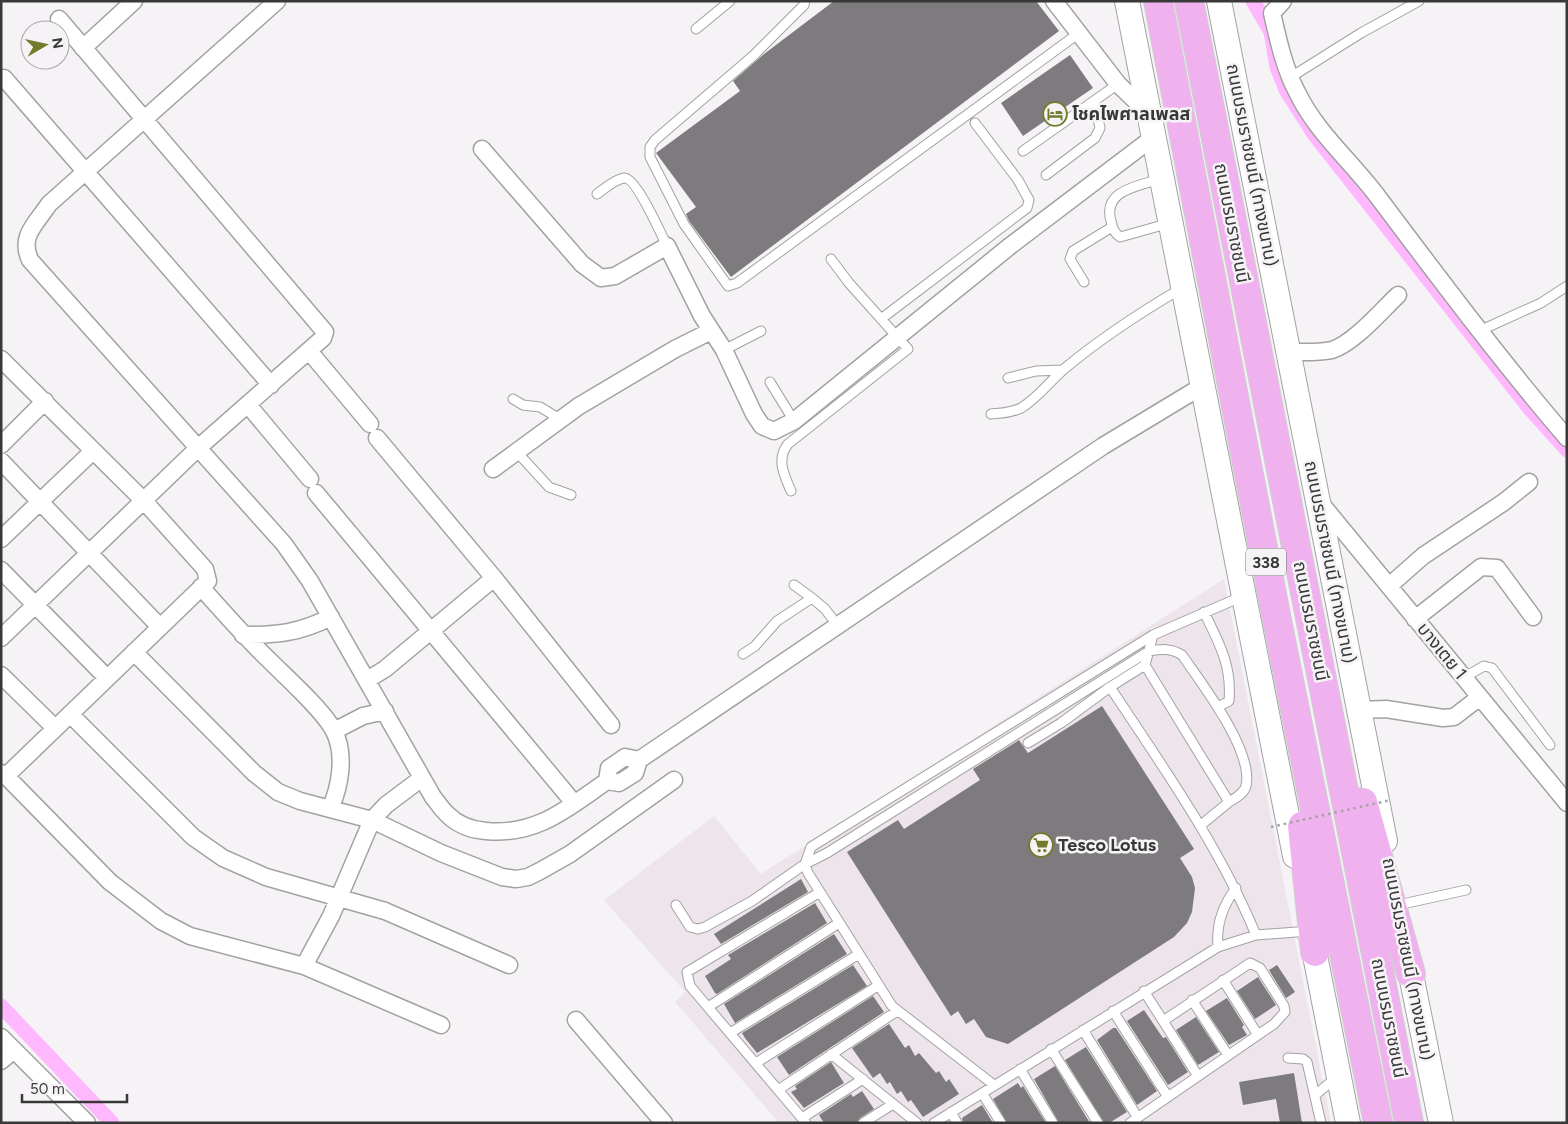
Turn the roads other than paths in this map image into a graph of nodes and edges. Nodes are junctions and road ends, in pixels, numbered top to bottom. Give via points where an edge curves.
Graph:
1 (134, 1) edge
2 (277, 1) edge
3 (730, 1) edge
4 (805, 1) edge
5 (1054, 1) edge
6 (1127, 1) edge
7 (1158, 1) edge
8 (1189, 1) edge
9 (1283, 1) edge
10 (1419, 1) edge
11 (1221, 11) edge
12 (59, 18) dead end
13 (696, 28) dead end
14 (1079, 33) junction
15 (83, 48) junction
16 (1291, 77) junction
17 (4, 78) dead end
18 (1118, 84) junction
19 (1094, 101) junction
20 (144, 119) junction
21 (975, 123) dead end
22 (1152, 126) junction
23 (482, 149) dead end
24 (1023, 151) dead end
25 (86, 172) junction
26 (1046, 175) dead end
27 (1163, 178) junction
28 (597, 194) dead end
29 (1172, 223) junction
30 (1112, 227) junction
31 (998, 230) junction
32 (666, 246) junction
33 (1010, 246) junction
34 (831, 259) dead end
35 (1084, 282) dead end
36 (1185, 286) junction
37 (1567, 286) edge
38 (1398, 294) dead end
39 (881, 319) junction
40 (711, 331) junction
41 (762, 331) dead end
42 (1479, 331) junction
43 (896, 337) junction
44 (724, 350) junction
45 (309, 351) junction
46 (1289, 352) junction
47 (1, 359) edge
48 (1063, 370) junction
49 (1008, 378) dead end
50 (770, 382) dead end
51 (271, 385) junction
52 (1204, 386) junction
53 (514, 399) dead end
54 (45, 401) junction
55 (249, 406) junction
56 (991, 414) dead end
57 (560, 419) junction
58 (794, 421) junction
59 (1567, 438) edge
60 (1, 445) edge
61 (198, 448) junction
62 (93, 451) junction
63 (516, 451) junction
64 (1, 461) edge
65 (492, 469) dead end
66 (1529, 482) dead end
67 (791, 491) dead end
68 (571, 495) dead end
69 (1317, 499) junction
70 (144, 501) junction
71 (40, 502) junction
72 (1, 539) edge
73 (90, 553) junction
74 (1, 570) edge
75 (494, 578) junction
76 (794, 585) dead end
77 (1389, 586) junction
78 (201, 587) junction
79 (1244, 595) junction
80 (812, 598) junction
81 (35, 605) junction
82 (1204, 612) junction
83 (331, 617) junction
84 (1533, 617) dead end
85 (1416, 619) junction
86 (838, 626) junction
87 (160, 627) junction
88 (430, 632) junction
89 (243, 635) junction
90 (1153, 635) junction
91 (1, 638) edge
92 (1149, 651) junction
93 (134, 652) junction
94 (743, 654) dead end
95 (1145, 665) junction
96 (1, 676) edge
97 (107, 678) junction
98 (1463, 678) junction
99 (1324, 679) junction
100 (367, 680) junction
101 (1110, 687) junction
102 (1480, 697) junction
103 (1218, 708) junction
104 (1295, 708) junction
105 (1360, 710) junction
106 (385, 711) junction
107 (70, 714) junction
108 (611, 725) dead end
109 (55, 728) junction
110 (334, 731) junction
111 (1028, 743) dead end
112 (1550, 745) dead end
113 (4, 774) edge
114 (422, 778) junction
115 (674, 780) dead end
116 (1229, 802) junction
117 (574, 803) junction
118 (1567, 803) edge
119 (330, 809) junction
120 (372, 820) junction
121 (1201, 825) junction
122 (805, 864) junction
123 (1236, 888) junction
124 (1466, 890) dead end
125 (820, 892) junction
126 (339, 897) junction
127 (1398, 905) junction
128 (676, 906) dead end
129 (839, 923) junction
130 (1256, 934) junction
131 (1313, 941) junction
132 (1218, 947) junction
133 (859, 954) junction
134 (509, 964) dead end
135 (304, 966) junction
136 (1411, 974) junction
137 (1223, 980) junction
138 (879, 985) junction
139 (1144, 991) junction
140 (1192, 1000) junction
141 (708, 1006) junction
142 (897, 1011) junction
143 (1113, 1011) junction
144 (576, 1020) dead end
145 (1163, 1021) junction
146 (441, 1026) dead end
147 (1083, 1030) junction
148 (730, 1034) junction
149 (1258, 1035) junction
150 (1, 1037) edge
151 (1051, 1049) junction
152 (14, 1050) junction
153 (831, 1054) junction
154 (1228, 1055) junction
155 (1288, 1058) dead end
156 (1, 1061) edge
157 (756, 1063) junction
158 (1020, 1069) junction
159 (1339, 1075) junction
160 (1198, 1076) junction
161 (863, 1079) junction
162 (994, 1085) junction
163 (778, 1090) junction
164 (982, 1092) junction
165 (1315, 1095) junction
166 (1168, 1097) junction
167 (893, 1104) junction
168 (951, 1112) junction
169 (1134, 1120) edge
170 (804, 1121) edge
171 (87, 1123) edge
172 (664, 1123) edge
173 (863, 1123) edge
174 (917, 1123) edge
175 (934, 1123) edge
176 (957, 1123) edge
177 (1001, 1123) edge
178 (1053, 1123) edge
179 (1098, 1123) edge
180 (1321, 1123) edge
181 (1348, 1123) edge
182 (1378, 1123) edge
183 (1409, 1123) edge
184 (1441, 1123) edge

1 - 15 street
2 - 20 street
3 - 13 lane
4 - 14 lane via 804,6 753,56 650,147 650,157 684,224 728,286 737,283
5 - 14 street
6 - 22 main road, 338
7 - 104 highway, ถนนบรมราชชนนี / 338
8 - 99 highway, ถนนบรมราชชนนี / 338
9 - 16 street via 1272,13
10 - 16 lane via 1360,33
11 - 46 main road, ถนนบรมราชชนนี (ทางขนาน)
12 - 15 street
14 - 18 street
15 - 20 street
16 - 42 street via 1296,92 1315,123 1376,195
17 - 25 street
18 - 19 lane
18 - 22 street
19 - 24 lane
19 - 26 lane via 1100,128 1095,138
20 - 25 street
20 - 45 street via 323,327 323,338
21 - 31 lane via 1029,200 1027,208
22 - 27 main road, 338
22 - 33 street
23 - 32 street via 582,264 601,278 615,276
25 - 51 street
25 - 61 street via 49,204 26,238 25,249 30,260
27 - 29 main road, 338
27 - 30 lane via 1116,194 1109,205
28 - 32 lane via 618,180 630,180 646,204
29 - 30 lane via 1125,237 1116,235
29 - 36 main road, 338
30 - 35 lane via 1073,251 1070,259
31 - 33 lane
31 - 39 lane
32 - 40 street
33 - 43 street
34 - 39 lane
36 - 48 lane via 1144,311
36 - 52 main road, 338
37 - 42 lane via 1541,303
38 - 46 street via 1351,339 1334,349
39 - 43 lane
40 - 44 street
40 - 57 street via 675,349
41 - 44 lane
42 - 59 street
43 - 58 street
43 - 67 lane via 908,349 782,451 782,468
44 - 58 street via 762,426 774,431
45 - 51 street
45 - 75 street
46 - 69 main road, ถนนบรมราชชนนี (ทางขนาน)
47 - 54 street
48 - 49 lane via 1036,371
48 - 56 lane via 1038,396 1021,407
50 - 58 lane
51 - 55 street
52 - 79 main road, 338
52 - 86 street via 1103,446
53 - 57 lane via 523,405 540,407
54 - 60 street
54 - 62 street
55 - 61 street
55 - 88 street
57 - 63 street
61 - 70 street
61 - 83 street via 284,544
62 - 70 street
62 - 71 street
63 - 65 street
63 - 68 lane via 549,487
64 - 71 street
66 - 77 street via 1423,556
69 - 77 street, บางเตย 1
69 - 105 main road, ถนนบรมราชชนนี (ทางขนาน)
70 - 73 street
70 - 78 street via 205,569 208,581
71 - 72 street
71 - 73 street
73 - 81 street
73 - 87 street
74 - 81 street
75 - 88 street
75 - 108 street
76 - 80 lane
77 - 85 street, บางเตย 1
78 - 87 street
78 - 89 street
79 - 82 lane
79 - 131 main road, 338
80 - 86 lane via 825,608
80 - 94 lane via 777,621
81 - 91 street
81 - 97 street
82 - 90 lane
82 - 103 lane via 1222,648 1230,682 1229,701
83 - 89 street via 291,633
83 - 100 street
84 - 85 street via 1497,568 1489,566 1481,567
85 - 98 street, บางเตย 1
86 - 117 street via 639,760 625,757 608,768 608,781
87 - 93 street
88 - 100 street
88 - 117 street
89 - 110 street via 295,686
90 - 92 lane
90 - 122 lane via 811,847
92 - 95 lane
92 - 103 lane via 1175,650 1182,655
92 - 122 lane
93 - 97 street
93 - 119 street via 254,773 278,792
95 - 101 lane
95 - 116 lane
96 - 109 street
97 - 107 street
98 - 102 street, บางเตย 1
98 - 112 lane via 1484,666 1492,668
99 - 136 highway via 1357,778
99 - 183 highway, ถนนบรมราชชนนี / 338
100 - 106 street
101 - 111 lane
101 - 121 lane
102 - 105 street via 1454,716 1443,718 1386,709
102 - 118 street, บางเตย 1
103 - 116 lane via 1242,751 1245,768 1246,787 1241,795
104 - 131 highway via 1299,796
104 - 182 highway, ถนนบรมราชชนนี / 338
105 - 127 main road, ถนนบรมราชชนนี (ทางขนาน)
106 - 110 street via 363,716
106 - 114 street
107 - 109 street
107 - 126 street via 193,837 223,858 266,877
109 - 113 street
110 - 119 street via 340,770 338,790
113 - 135 street via 110,882 161,921 190,936
114 - 117 street via 448,815 462,825 481,831 519,831 555,817
114 - 120 street
115 - 120 street via 570,854 528,877 516,879 502,877 440,853
116 - 121 lane
119 - 120 street
120 - 126 street
121 - 123 lane
122 - 125 lane
122 - 128 lane via 752,902 705,927 690,927
123 - 130 lane
123 - 132 lane via 1220,920
124 - 127 lane
125 - 129 lane
125 - 141 lane via 687,972 690,986
126 - 134 street via 385,911
126 - 135 street
127 - 136 main road, ถนนบรมราชชนนี (ทางขนาน)
129 - 133 lane
129 - 141 lane
130 - 131 lane
130 - 132 lane
131 - 159 main road, 338
132 - 139 lane
133 - 138 lane
133 - 148 lane
135 - 146 street
136 - 184 main road, ถนนบรมราชชนนี (ทางขนาน)
137 - 140 lane
137 - 149 lane
137 - 149 lane via 1250,964 1260,968 1285,1012
138 - 142 lane
138 - 157 lane
139 - 143 lane
139 - 145 lane
140 - 145 lane
140 - 154 lane
141 - 148 lane
142 - 153 lane
142 - 162 lane
143 - 147 lane
143 - 166 lane
144 - 172 street
145 - 160 lane
147 - 151 lane
147 - 169 lane
148 - 157 lane
149 - 154 lane
150 - 152 street
151 - 158 lane
151 - 179 lane
152 - 156 street
152 - 171 street
153 - 161 lane
153 - 163 lane
154 - 160 lane
155 - 165 lane via 1307,1062
157 - 163 lane
158 - 162 lane
158 - 178 lane
159 - 165 lane
159 - 181 main road, 338
160 - 166 lane
161 - 167 lane
161 - 170 lane
162 - 164 lane
163 - 170 lane
164 - 168 lane
164 - 177 lane
165 - 180 lane
166 - 169 lane
167 - 173 lane
167 - 174 lane
168 - 175 lane
168 - 176 lane

